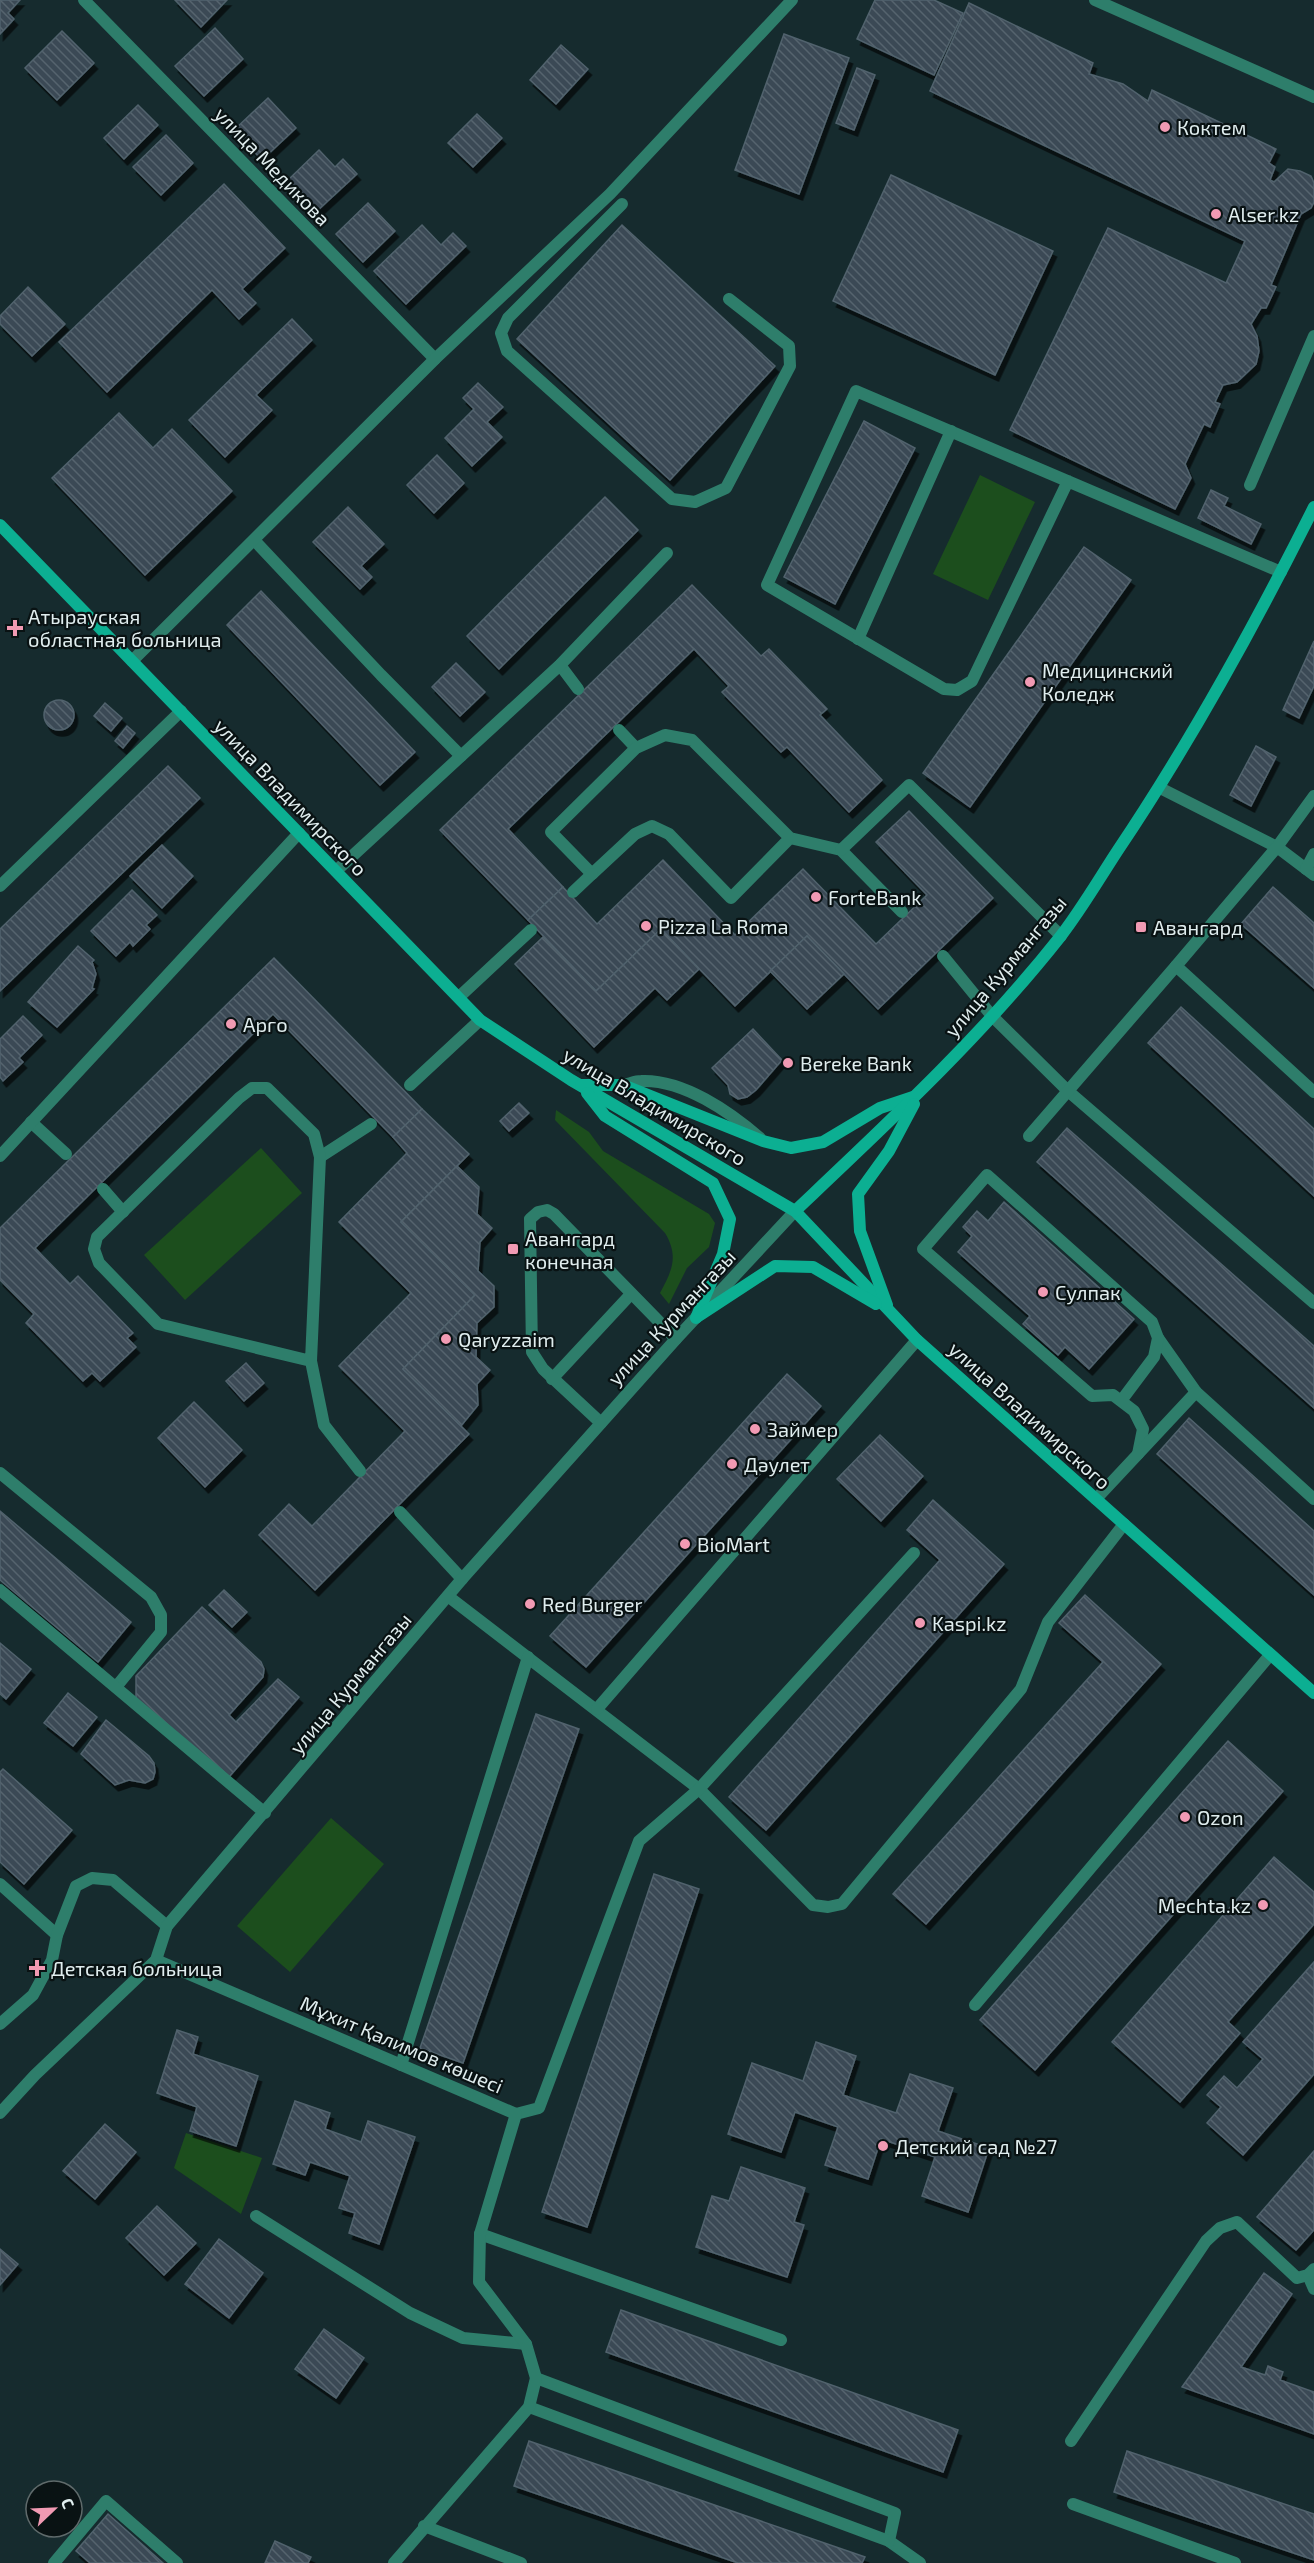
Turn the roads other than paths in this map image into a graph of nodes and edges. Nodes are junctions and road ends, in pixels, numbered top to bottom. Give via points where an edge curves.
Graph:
1 (84, 0) edge
2 (792, 0) edge
3 (1095, 0) edge
4 (1314, 98) edge
5 (622, 204) dead end
6 (729, 298) dead end
7 (1314, 336) edge
8 (435, 359) junction
9 (951, 431) junction
10 (1068, 481) junction
11 (1250, 484) dead end
12 (1314, 507) edge
13 (0, 525) edge
14 (255, 541) junction
15 (668, 553) dead end
16 (1281, 572) junction
17 (858, 639) junction
18 (132, 661) junction
19 (560, 665) junction
20 (578, 689) dead end
21 (181, 711) junction
22 (619, 730) dead end
23 (636, 748) junction
24 (461, 756) junction
25 (1160, 788) junction
26 (1314, 796) edge
27 (299, 832) junction
28 (790, 838) junction
29 (1277, 847) junction
30 (841, 850) junction
31 (1314, 854) edge
32 (336, 871) junction
33 (1310, 872) edge
34 (592, 874) junction
35 (0, 886) edge
36 (573, 892) dead end
37 (902, 912) dead end
38 (531, 930) dead end
39 (1061, 936) junction
40 (943, 956) dead end
41 (1176, 966) junction
42 (459, 997) junction
43 (992, 1016) junction
44 (480, 1020) junction
45 (410, 1085) dead end
46 (580, 1085) junction
47 (623, 1085) junction
48 (1068, 1091) junction
49 (1314, 1092) edge
50 (919, 1095) junction
51 (31, 1122) junction
52 (371, 1124) dead end
53 (1029, 1136) dead end
54 (763, 1141) junction
55 (66, 1154) dead end
56 (0, 1156) edge
57 (320, 1157) junction
58 (104, 1189) dead end
59 (795, 1211) junction
60 (123, 1212) junction
61 (631, 1294) junction
62 (1314, 1303) edge
63 (890, 1312) junction
64 (696, 1318) junction
65 (1158, 1338) junction
66 (676, 1339) junction
67 (917, 1340) junction
68 (311, 1361) junction
69 (552, 1379) junction
70 (1196, 1392) junction
71 (1121, 1401) junction
72 (601, 1423) junction
73 (1138, 1454) junction
74 (360, 1471) dead end
75 (0, 1473) edge
76 (1096, 1499) junction
77 (1314, 1499) edge
78 (400, 1512) dead end
79 (1124, 1524) junction
80 (914, 1553) dead end
81 (462, 1579) junction
82 (0, 1590) edge
83 (449, 1597) junction
84 (1270, 1655) junction
85 (528, 1657) junction
86 (116, 1687) junction
87 (1314, 1693) edge
88 (597, 1709) junction
89 (699, 1788) junction
90 (265, 1813) junction
91 (0, 1884) edge
92 (167, 1926) junction
93 (57, 1935) junction
94 (156, 1960) junction
95 (975, 2005) dead end
96 (0, 2024) edge
97 (401, 2065) junction
98 (0, 2113) edge
99 (516, 2114) junction
100 (256, 2216) dead end
101 (480, 2234) junction
102 (1311, 2272) edge
103 (1314, 2289) edge
104 (782, 2340) dead end
105 (526, 2344) junction
106 (536, 2378) junction
107 (529, 2407) junction
108 (1071, 2441) dead end
109 (1073, 2504) dead end
110 (424, 2526) junction
111 (889, 2541) junction
112 (54, 2563) edge
113 (177, 2563) edge
114 (394, 2563) edge
115 (521, 2563) edge
116 (920, 2563) edge
117 (1234, 2563) edge

1 - 8 street, улица Медикова
2 - 8 street via 610,194
3 - 4 street
5 - 6 street via 508,318 501,333 507,351 672,499 695,502 726,488 790,366 789,346
7 - 11 street
8 - 14 street
9 - 10 street
9 - 17 street
9 - 17 street via 856,391 767,585
10 - 16 street
10 - 17 street via 972,681 957,690 944,689
12 - 16 street, улица Курмангазы
13 - 18 street, улица Владимирского
14 - 18 street
14 - 24 street
15 - 19 street
16 - 25 street, улица Курмангазы via 1254,627
18 - 21 street, улица Владимирского
19 - 20 street
19 - 24 street
21 - 27 street, улица Владимирского
21 - 35 street
22 - 23 street
23 - 28 street via 665,735 692,740
23 - 34 street via 551,832
24 - 32 street
25 - 29 street
25 - 39 street, улица Курмангазы
26 - 29 street
27 - 32 street, улица Владимирского
27 - 51 street
28 - 30 street
28 - 34 street via 731,898 669,834 652,826 635,834
29 - 33 street
29 - 41 street
30 - 37 street
30 - 39 street via 909,785
31 - 33 street
32 - 42 street, улица Владимирского
34 - 36 street
38 - 42 street
39 - 43 street, улица Курмангазы
40 - 43 street
41 - 48 street
41 - 49 street
42 - 44 street, улица Владимирского
43 - 48 street
43 - 50 street, улица Курмангазы
44 - 45 street
44 - 46 street, улица Владимирского
46 - 47 street
46 - 59 street, улица Владимирского
46 - 64 street via 606,1116 713,1183 730,1219 723,1254
47 - 54 street
47 - 54 street via 641,1081 693,1094 720,1107
48 - 53 street
48 - 62 street
50 - 54 street via 880,1108 823,1142 791,1148
50 - 59 street, улица Курмангазы
50 - 63 street via 889,1151 858,1194 860,1231
51 - 55 street
51 - 56 street
52 - 57 street
57 - 60 street via 314,1134 267,1088 252,1088
57 - 68 street
58 - 60 street
59 - 63 street, улица Владимирского
59 - 64 street, улица Курмангазы
60 - 68 street via 97,1237 94,1249 99,1263 158,1324
61 - 66 street
61 - 69 street
61 - 69 street via 554,1214 547,1210 530,1219 532,1352
63 - 64 street via 813,1267 775,1266
63 - 67 street, улица Владимирского
64 - 66 street, улица Курмангазы
65 - 70 street
65 - 71 street via 1154,1357
65 - 71 street via 1152,1322 987,1175 923,1249 1092,1396 1113,1395
66 - 72 street, улица Курмангазы
67 - 76 street, улица Владимирского
67 - 88 street
68 - 74 street via 324,1425
69 - 72 street
70 - 73 street
70 - 77 street
71 - 73 street via 1134,1411 1143,1430
72 - 81 street, улица Курмангазы
73 - 76 street
75 - 86 street via 151,1597 161,1615 161,1632
76 - 79 street, улица Владимирского
78 - 81 street
79 - 84 street, улица Владимирского
79 - 89 street via 1048,1622 1021,1689 842,1904 813,1905
80 - 89 street
81 - 83 street, улица Курмангазы
82 - 86 street
83 - 85 street
83 - 90 street, улица Курмангазы
84 - 87 street, улица Владимирского
84 - 95 street
85 - 88 street
85 - 97 street
86 - 90 street
88 - 89 street
89 - 99 street via 639,1841 539,2108
90 - 92 street, улица Курмангазы
91 - 93 street
92 - 93 street via 112,1880 92,1878 76,1886
92 - 94 street, улица Курмангазы
93 - 96 street via 52,1960 33,1995
94 - 97 street, Мұхит Қалимов көшесі
94 - 98 street, улица Курмангазы
97 - 99 street, Мұхит Қалимов көшесі
99 - 101 street, Мұхит Қалимов көшесі
100 - 105 street via 410,2313 463,2338
101 - 104 street
101 - 105 street, Мұхит Қалимов көшесі via 479,2282
102 - 103 street
102 - 108 street via 1297,2278 1237,2222 1220,2228 1206,2241
105 - 106 street, Мұхит Қалимов көшесі
106 - 107 street, Мұхит Қалимов көшесі
106 - 111 street via 895,2513
107 - 110 street, Мұхит Қалимов көшесі
107 - 111 street
109 - 117 street
110 - 114 street, Мұхит Қалимов көшесі
110 - 115 street
111 - 116 street
112 - 113 street via 106,2501

